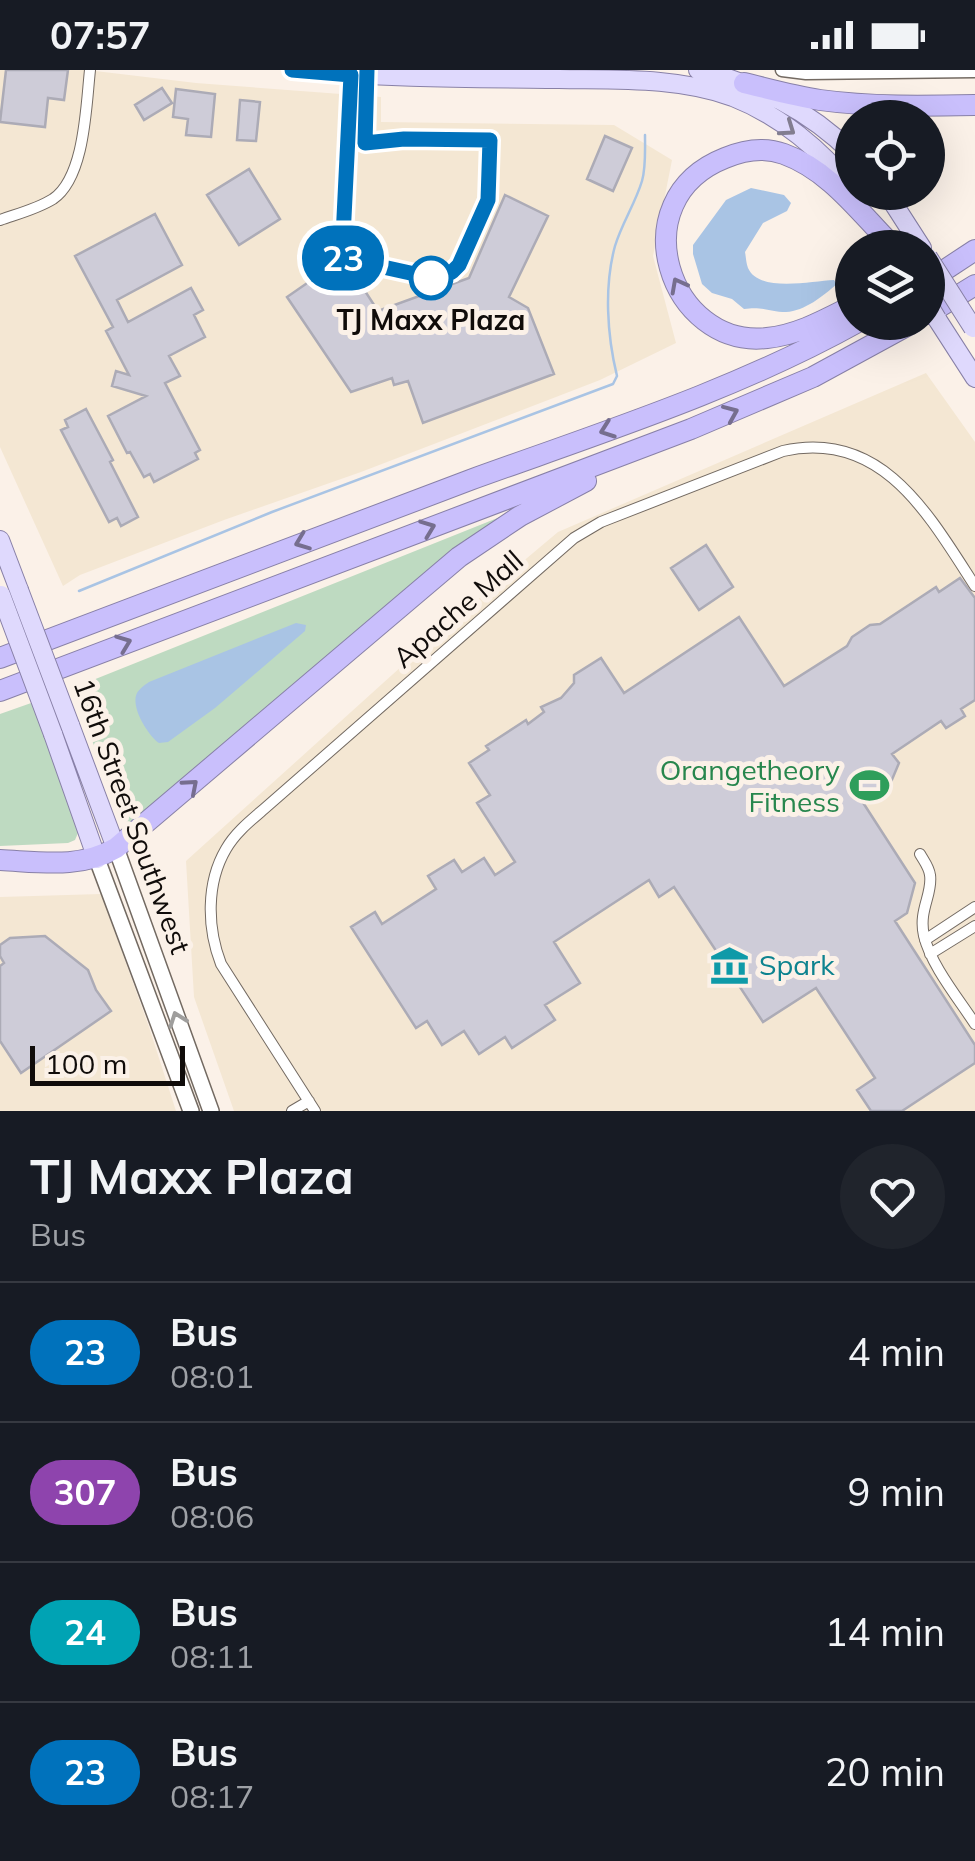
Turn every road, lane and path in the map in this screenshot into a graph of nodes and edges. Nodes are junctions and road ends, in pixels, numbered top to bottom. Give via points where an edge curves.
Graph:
1 (90, 70) edge
2 (293, 70) edge
3 (698, 70) edge
4 (782, 70) edge
5 (975, 71) edge
6 (359, 73) edge
7 (744, 83) junction
8 (975, 104) edge
9 (835, 139) edge
10 (835, 171) edge
11 (0, 220) edge
12 (877, 230) edge
13 (975, 248) edge
14 (945, 261) edge
15 (945, 269) edge
16 (945, 284) edge
17 (975, 285) edge
18 (945, 304) edge
19 (835, 314) edge
20 (974, 330) edge
21 (945, 331) edge
22 (835, 334) edge
23 (883, 340) edge
24 (975, 378) edge
25 (691, 430) junction
26 (0, 540) edge
27 (975, 586) edge
28 (5, 593) edge
29 (62, 635) junction
30 (0, 650) edge
31 (0, 658) edge
32 (0, 691) edge
33 (106, 854) junction
34 (920, 854) dead end
35 (0, 860) edge
36 (975, 907) edge
37 (975, 926) edge
38 (925, 940) junction
39 (930, 954) junction
40 (975, 1024) edge
41 (312, 1106) edge
42 (191, 1111) edge
43 (210, 1111) edge
44 (292, 1111) edge

1 - 11 street via 78,152 64,188
2 - 6 main road
3 - 7 main road
4 - 5 street
6 -> 10 main road via 634,81 708,90 758,109
7 - 8 highway via 860,104
7 - 9 main road
19 -> 12 highway via 765,338 748,338 704,319 687,302 667,262 666,228 676,198 721,159 775,151 836,186
13 - 14 highway
13 - 15 highway
16 - 20 main road, bridge
17 - 18 highway
21 - 24 main road, bridge
22 -> 29 highway via 698,396
25 -> 23 highway
32 -> 25 highway
33 -> 25 highway via 484,539
26 - 28 main road, 16th Street Southwest
27 - 41 street, Apache Mall via 898,482 857,454 816,446 784,451 574,538 264,808 220,862 211,906 216,952
28 - 33 main road, 16th Street Southwest, bridge
29 - 30 highway
29 - 31 highway
33 - 35 highway via 62,862
33 - 42 main road, 16th Street Southwest
43 -> 33 main road, 16th Street Southwest
34 - 38 street via 931,879 922,914
36 - 38 street
37 - 39 street
38 - 39 street
39 - 40 street
41 - 44 street

